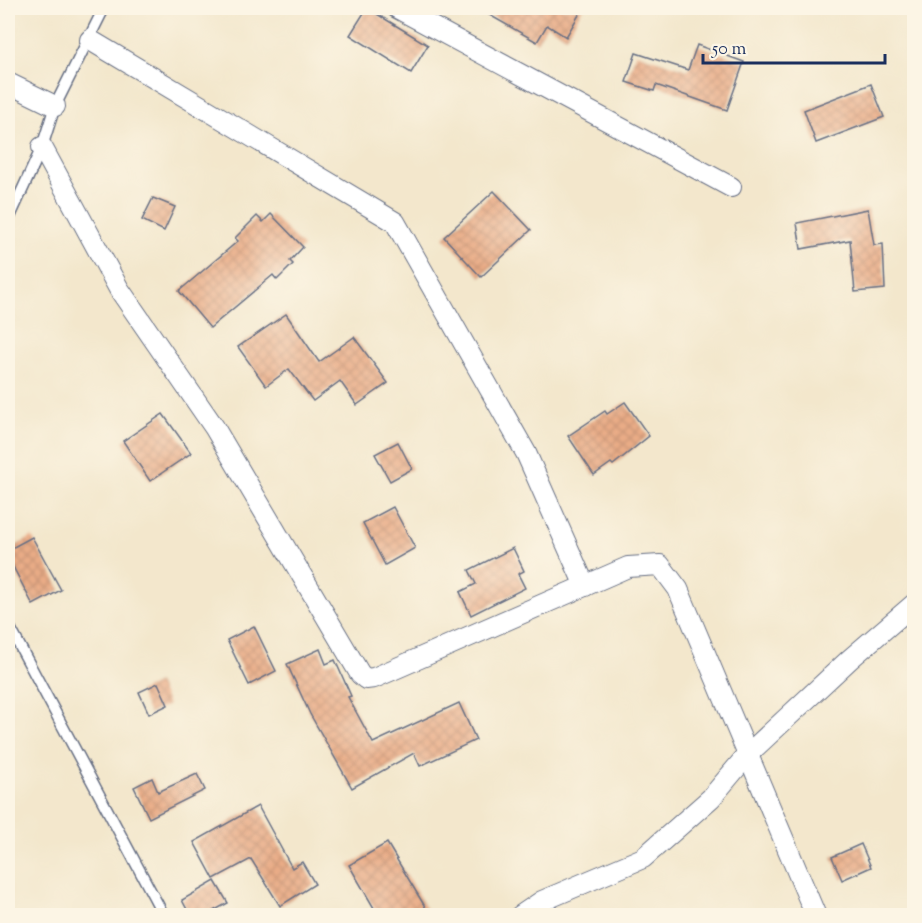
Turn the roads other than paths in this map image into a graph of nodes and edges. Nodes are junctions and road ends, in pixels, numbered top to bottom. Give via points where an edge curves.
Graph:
1 (104, 8) edge
2 (397, 8) edge
3 (90, 40) junction
4 (8, 83) edge
5 (55, 106) junction
6 (42, 147) junction
7 (731, 187) dead end
8 (8, 221) edge
9 (585, 586) junction
10 (915, 604) edge
11 (8, 624) edge
12 (748, 754) junction
13 (164, 915) edge
14 (520, 915) edge
15 (816, 915) edge

1 - 3 lane
2 - 7 street
3 - 5 lane
3 - 9 street via 395,222 526,453
4 - 5 street
5 - 6 lane
6 - 8 lane
6 - 9 street via 119,289 214,427 366,679
9 - 12 street via 627,567 660,565 678,589
10 - 12 street via 850,658
11 - 13 lane
12 - 14 street via 711,798 643,858 542,901
12 - 15 street

